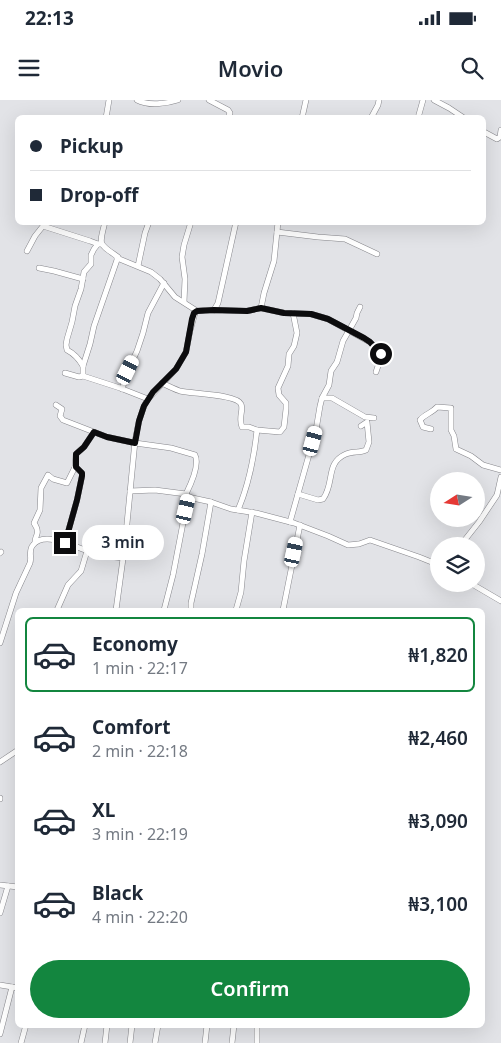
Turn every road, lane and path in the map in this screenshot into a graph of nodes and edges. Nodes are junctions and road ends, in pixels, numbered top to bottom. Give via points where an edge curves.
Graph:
1 (109, 100) edge
2 (137, 100) edge
3 (178, 100) edge
4 (209, 100) edge
5 (306, 100) edge
6 (379, 100) edge
7 (423, 100) edge
8 (434, 100) edge
9 (221, 103) edge
10 (106, 115) edge
11 (229, 115) edge
12 (303, 115) edge
13 (372, 115) edge
14 (419, 115) edge
15 (460, 115) edge
16 (501, 130) edge
17 (486, 133) edge
18 (104, 225) edge
19 (148, 225) edge
20 (190, 225) edge
21 (235, 225) edge
22 (278, 225) edge
23 (277, 232) junction
24 (100, 244) junction
25 (27, 251) dead end
26 (377, 254) dead end
27 (118, 258) junction
28 (138, 266) junction
29 (39, 268) dead end
30 (83, 279) junction
31 (164, 283) junction
32 (184, 302) junction
33 (360, 307) dead end
34 (261, 308) junction
35 (214, 310) junction
36 (197, 311) junction
37 (293, 313) junction
38 (349, 331) junction
39 (83, 366) junction
40 (376, 372) dead end
41 (65, 373) dead end
42 (83, 376) junction
43 (162, 383) junction
44 (122, 389) junction
45 (322, 398) junction
46 (148, 400) junction
47 (56, 406) dead end
48 (374, 418) dead end
49 (361, 426) dead end
50 (431, 429) dead end
51 (257, 430) junction
52 (94, 432) junction
53 (135, 443) junction
54 (76, 467) junction
55 (501, 470) edge
56 (501, 478) edge
57 (130, 491) junction
58 (298, 494) junction
59 (187, 495) junction
60 (211, 502) junction
61 (238, 510) junction
62 (252, 512) junction
63 (290, 522) junction
64 (300, 525) junction
65 (467, 537) edge
66 (35, 542) junction
67 (65, 543) junction
68 (87, 551) junction
69 (123, 558) junction
70 (430, 561) edge
71 (485, 592) edge
72 (501, 601) edge
73 (58, 608) edge
74 (116, 608) edge
75 (165, 608) edge
76 (191, 608) edge
77 (237, 608) edge
78 (283, 608) edge
79 (0, 643) edge
80 (15, 752) edge
81 (0, 762) edge
82 (0, 885) edge
83 (8, 886) junction
84 (15, 887) edge
85 (0, 913) edge
86 (0, 985) edge
87 (15, 988) edge
88 (25, 1028) edge
89 (84, 1028) edge
90 (107, 1028) edge
91 (132, 1028) edge
92 (158, 1028) edge
93 (207, 1028) edge
94 (234, 1028) edge
95 (257, 1028) edge
96 (0, 1034) edge
97 (21, 1043) edge
98 (81, 1043) edge
99 (105, 1043) edge
100 (130, 1043) edge
101 (155, 1043) edge
102 (205, 1043) edge
103 (232, 1043) edge
104 (257, 1043) edge

1 - 10 street
2 - 3 street via 163,103
4 - 9 street
5 - 12 street
6 - 13 street
7 - 14 street
8 - 15 street
9 - 11 street
16 - 17 street via 498,139
18 - 24 street
19 - 28 street
20 - 32 street via 182,257
21 - 35 street
22 - 23 street
23 - 26 street via 345,239
23 - 34 street via 274,260
24 - 25 street via 43,226
24 - 27 street
24 - 30 street via 91,255 91,264
27 - 28 street
27 - 39 street
28 - 31 street
29 - 30 street
30 - 39 street via 66,345
31 - 32 street
31 - 44 street via 148,313
32 - 36 street
33 - 38 street
34 - 35 street
34 - 37 street
35 - 36 street
36 - 43 street via 192,319 186,352
37 - 38 street via 328,319
37 - 51 street via 298,333 278,388 286,403 284,427 280,432
38 - 40 street via 370,342 381,354
38 - 45 street
39 - 42 street
41 - 42 street
42 - 44 street
43 - 46 street
43 - 51 street via 180,391 236,399 242,405 242,427
44 - 46 street
45 - 48 street via 332,398 365,417
45 - 58 street
46 - 53 street via 139,421
47 - 52 street via 62,409 60,416 63,420
49 - 58 street via 367,422 366,450 344,454 336,460 323,499
50 - 55 street via 423,426 420,420 437,407 450,408 456,448 483,465
51 - 61 street via 253,464
52 - 53 street
52 - 54 street via 76,454
53 - 57 street
53 - 59 street via 195,455 194,477
54 - 66 street via 68,483 48,475 41,488 40,510 34,523 37,528
54 - 67 street via 82,478
56 - 65 street via 497,495
57 - 59 street via 155,490
57 - 69 street
58 - 63 street
59 - 60 street
59 - 75 street
60 - 61 street
60 - 76 street
61 - 62 street
62 - 63 street
62 - 77 street
63 - 64 street
64 - 70 street via 348,545 370,540
64 - 78 street
66 - 67 street via 52,539
66 - 79 street
67 - 68 street
68 - 69 street
68 - 73 street via 82,571 71,581
69 - 74 street
71 - 72 street
80 - 81 street
82 - 83 street
83 - 84 street
83 - 85 street
86 - 87 street
87 - 96 street
88 - 97 street
89 - 98 street
90 - 99 street
91 - 100 street
92 - 101 street
93 - 102 street
94 - 103 street
95 - 104 street

